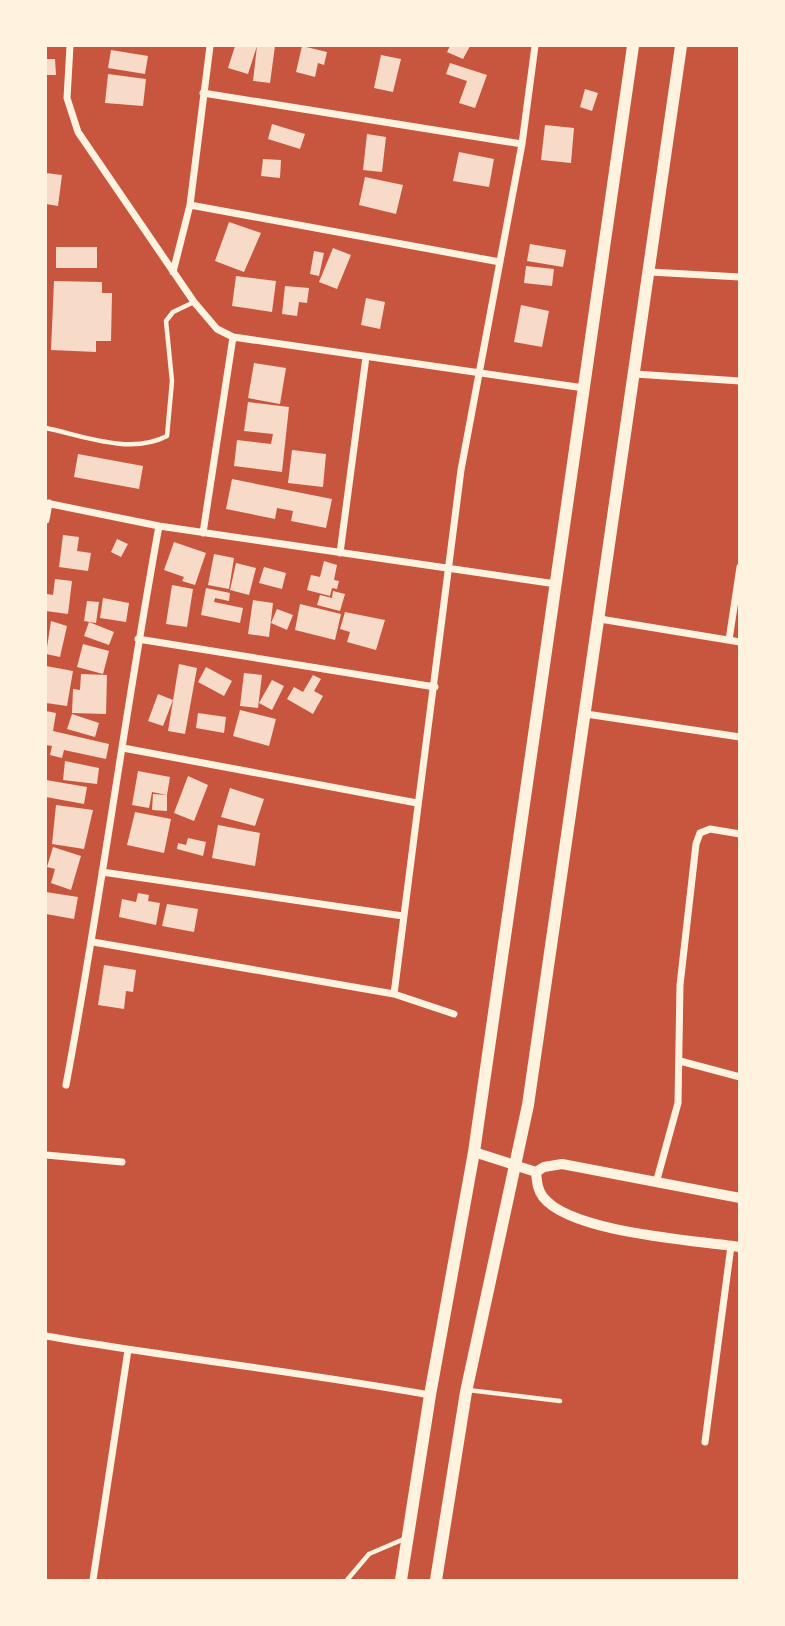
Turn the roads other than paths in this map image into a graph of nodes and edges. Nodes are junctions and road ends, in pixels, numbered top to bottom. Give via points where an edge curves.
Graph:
1 (70, 46) edge
2 (210, 46) edge
3 (535, 46) edge
4 (633, 46) edge
5 (681, 46) edge
6 (203, 93) junction
7 (522, 144) junction
8 (190, 205) junction
9 (500, 262) junction
10 (650, 272) junction
11 (173, 273) junction
12 (740, 277) edge
13 (194, 302) junction
14 (233, 337) junction
15 (366, 357) junction
16 (478, 374) junction
17 (635, 374) junction
18 (740, 381) edge
19 (584, 387) junction
20 (46, 428) edge
21 (47, 503) edge
22 (46, 520) edge
23 (159, 526) junction
24 (203, 533) junction
25 (340, 553) junction
26 (740, 567) edge
27 (450, 569) junction
28 (555, 584) junction
29 (600, 619) junction
30 (138, 639) junction
31 (729, 640) junction
32 (740, 642) edge
33 (435, 687) junction
34 (586, 713) junction
35 (740, 737) edge
36 (123, 748) junction
37 (417, 803) junction
38 (740, 834) edge
39 (102, 872) junction
40 (403, 916) junction
41 (93, 942) junction
42 (394, 994) junction
43 (454, 1014) dead end
44 (680, 1061) junction
45 (740, 1077) edge
46 (66, 1085) dead end
47 (474, 1152) junction
48 (46, 1155) edge
49 (121, 1162) dead end
50 (516, 1166) junction
51 (536, 1172) junction
52 (656, 1184) junction
53 (740, 1198) edge
54 (735, 1246) edge
55 (46, 1336) edge
56 (128, 1350) junction
57 (467, 1390) junction
58 (430, 1395) junction
59 (560, 1401) dead end
60 (705, 1442) dead end
61 (408, 1538) junction
62 (93, 1580) edge
63 (347, 1580) edge
64 (401, 1580) edge
65 (436, 1580) edge

1 - 11 street via 67,97 78,132
2 - 6 street
3 - 7 street
4 - 19 main road
5 - 10 main road
6 - 7 street
6 - 8 street
7 - 9 street
8 - 9 street
8 - 11 street
9 - 16 street
10 - 12 street
10 - 17 main road
11 - 13 street
13 - 14 street via 217,329
13 - 20 lane via 173,312 166,321 172,382 167,436 156,442 129,444
14 - 15 street
14 - 24 street
15 - 16 street
15 - 25 street
16 - 19 street
16 - 27 street
17 - 18 street
17 - 29 main road
19 - 28 main road
21 - 22 street
21 - 23 street
23 - 24 street
23 - 30 street
24 - 25 street
25 - 27 street
26 - 31 street
27 - 28 street
27 - 33 street
28 - 47 main road
29 - 31 street
29 - 34 main road
30 - 33 street
30 - 36 street
31 - 32 street
33 - 37 street
34 - 35 street
34 - 50 main road
36 - 37 street
36 - 39 street
37 - 40 street
38 - 44 street via 710,829 700,833 696,844 680,985
39 - 40 street
39 - 41 street
40 - 42 street
41 - 42 street
41 - 46 street
42 - 43 street
44 - 45 street
44 - 52 street via 678,1103
47 - 50 street
47 - 58 main road
48 - 49 street
50 - 51 street
50 - 57 main road
51 - 52 street via 562,1164
51 - 54 street via 543,1198 573,1217 607,1228
52 - 53 street
54 - 60 street
55 - 56 street
56 - 58 street
56 - 62 street
57 - 59 lane
57 - 65 main road
58 - 61 main road
61 - 63 lane via 369,1553
61 - 64 main road

